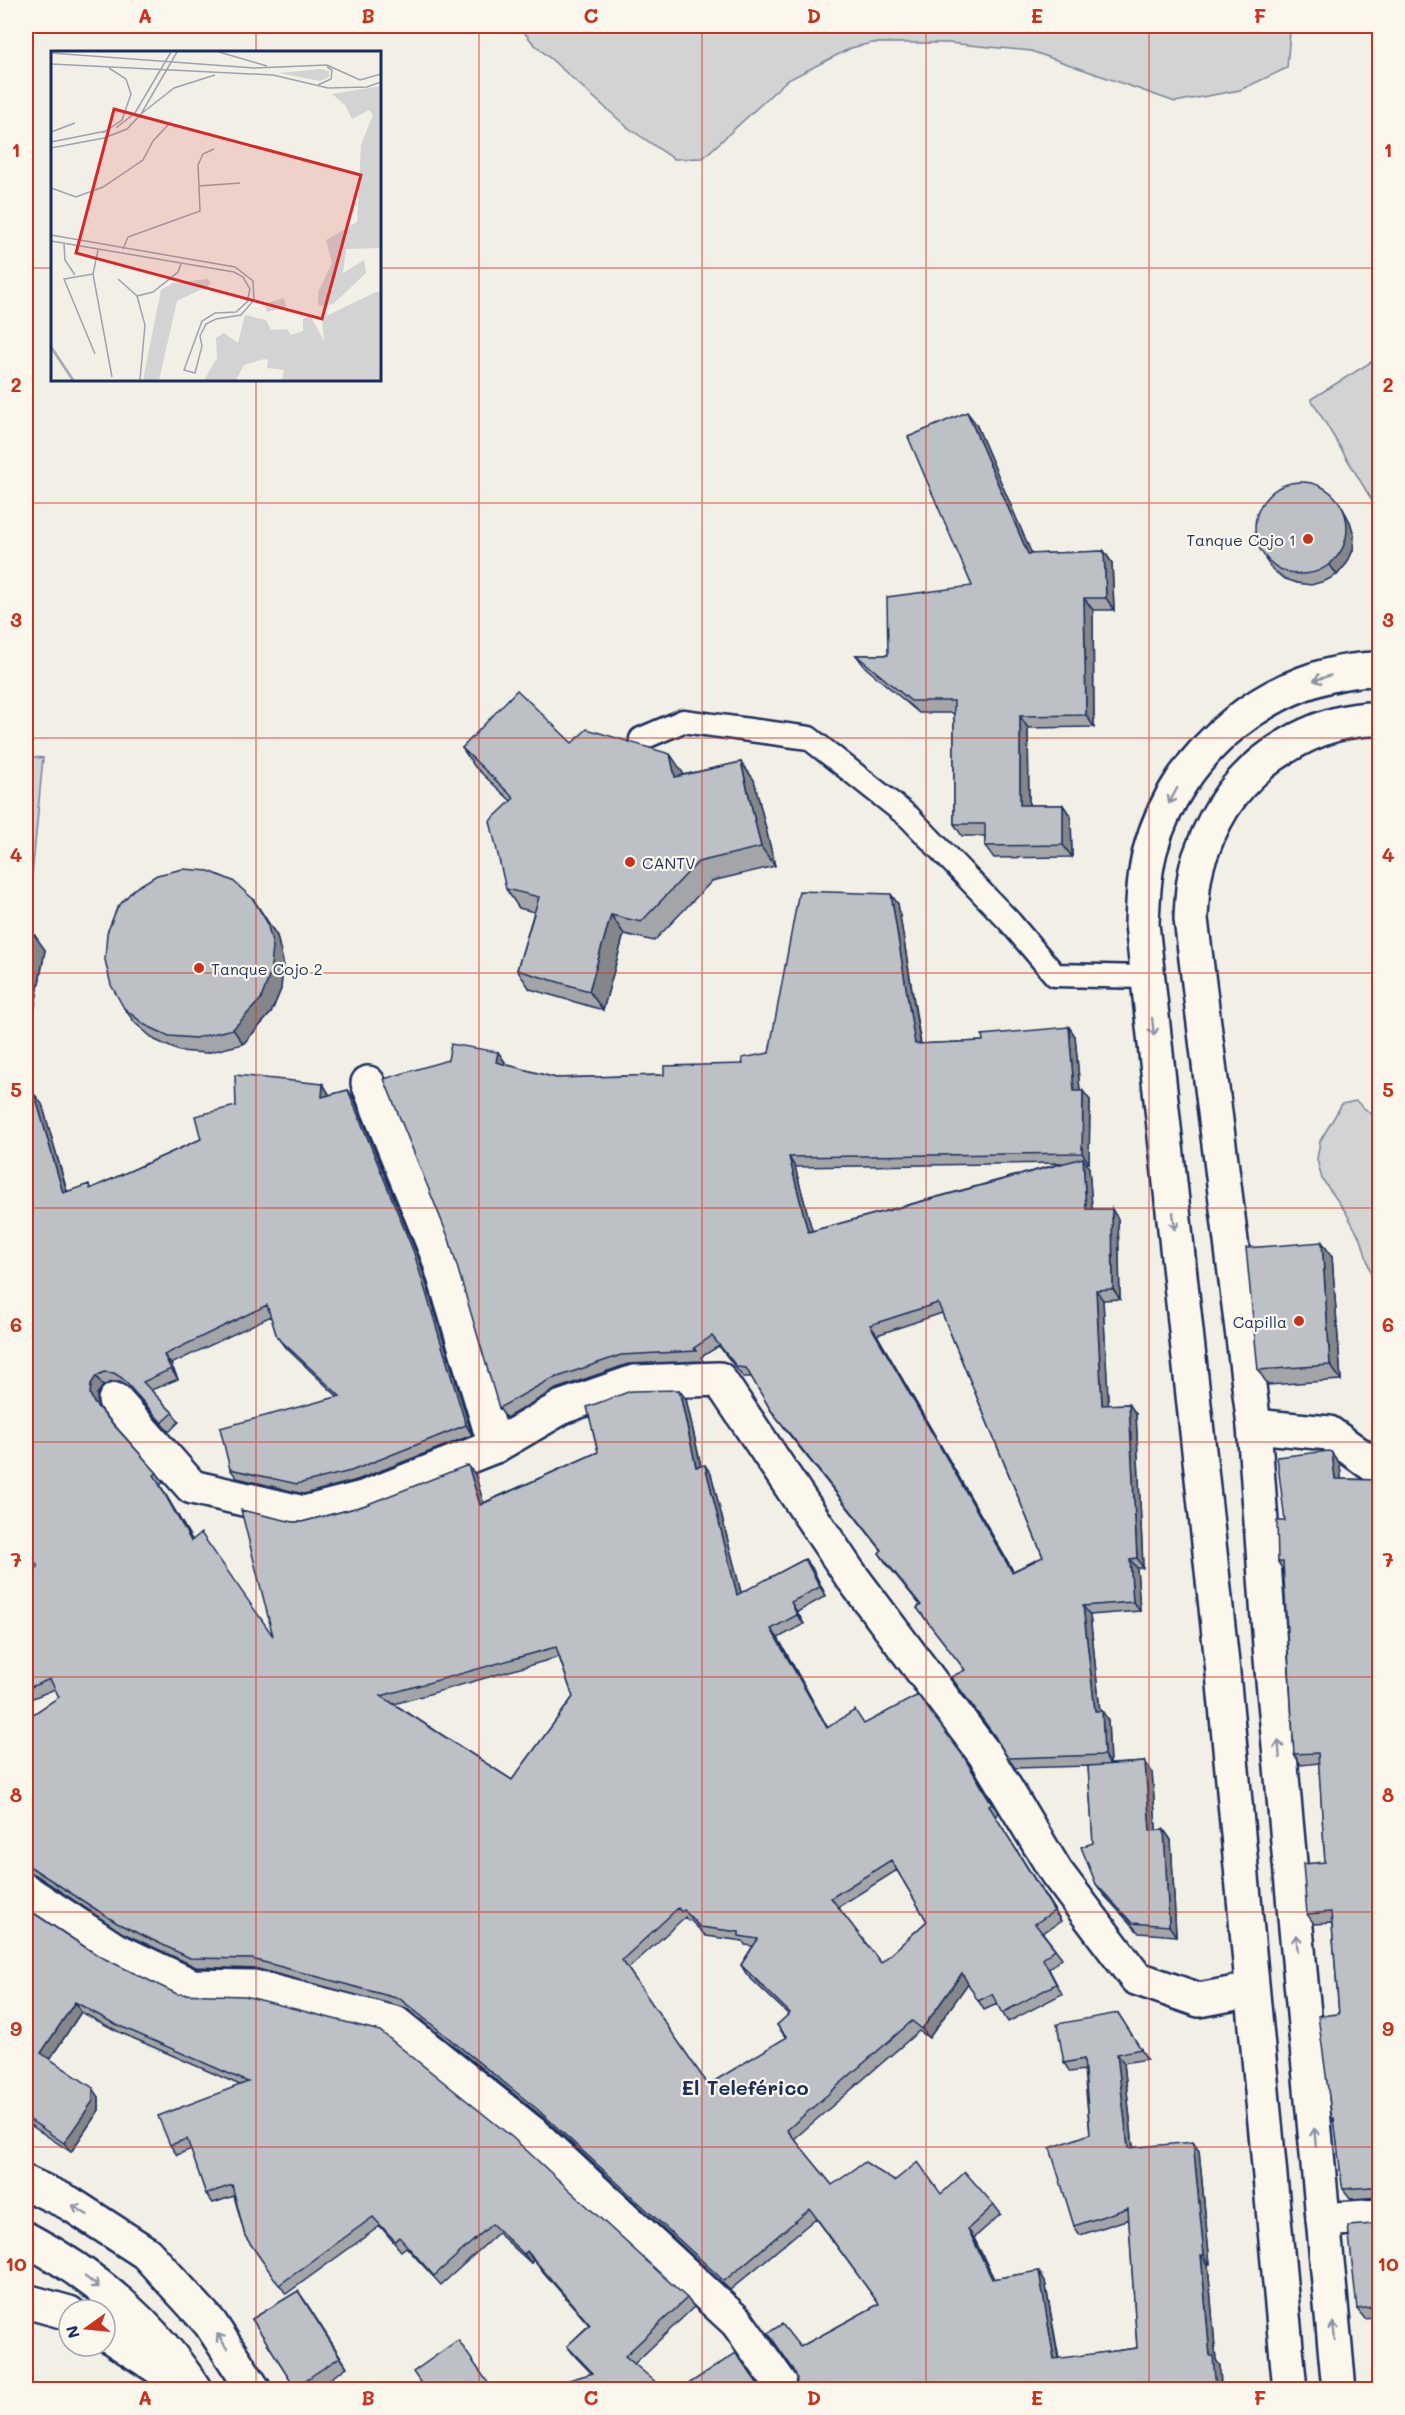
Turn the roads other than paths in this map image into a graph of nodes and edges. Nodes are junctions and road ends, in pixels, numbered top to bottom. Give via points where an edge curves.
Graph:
1 (1380, 669) edge
2 (1380, 719) edge
3 (641, 739) dead end
4 (1147, 976) junction
5 (368, 1083) dead end
6 (116, 1400) dead end
7 (1254, 1426) junction
8 (495, 1446) junction
9 (1380, 1470) edge
10 (26, 1891) edge
11 (1252, 1990) junction
12 (26, 2183) edge
13 (1380, 2216) edge
14 (1323, 2220) junction
15 (26, 2239) edge
16 (26, 2301) edge
17 (57, 2310) edge
18 (117, 2341) edge
19 (180, 2390) edge
20 (195, 2390) edge
21 (254, 2390) edge
22 (785, 2390) edge
23 (1290, 2390) edge
24 (1339, 2390) edge

1 -> 4 street via 1329,676 1260,704 1230,726 1181,781 1150,850 1142,924
2 - 7 street via 1341,724 1309,734 1254,770 1214,823 1193,886 1191,919
3 - 4 lane via 683,721 809,738 909,817 1010,922 1054,975
4 -> 11 street via 1221,1651
5 - 8 street via 438,1256
6 - 8 street via 192,1487 304,1513 363,1498
7 - 9 street via 1329,1432
14 -> 7 street via 1271,1659
8 - 11 street via 561,1407 633,1382 719,1379 849,1573 986,1756 1056,1872 1136,1978 1199,2000
10 - 22 street via 114,1948 192,1986 254,1987 395,2023 531,2133 737,2322
11 - 23 street
21 -> 12 street via 210,2323 146,2253 69,2203
13 - 14 street
24 -> 14 street
15 -> 20 street via 57,2255 116,2299 176,2361
16 - 17 street
18 - 19 street via 165,2372

